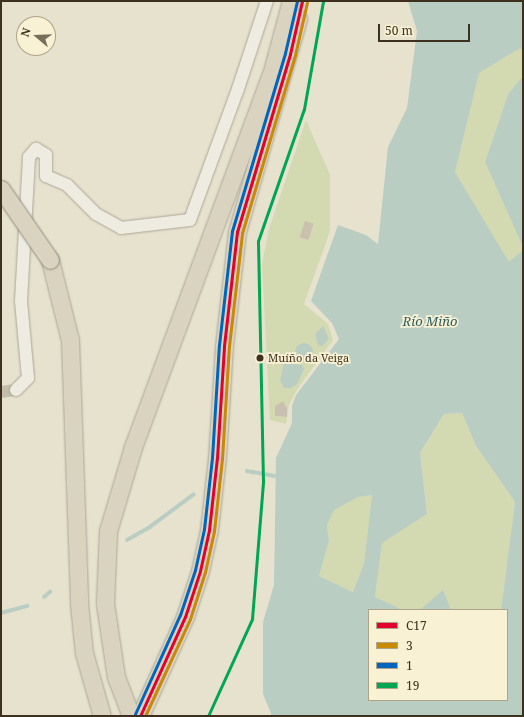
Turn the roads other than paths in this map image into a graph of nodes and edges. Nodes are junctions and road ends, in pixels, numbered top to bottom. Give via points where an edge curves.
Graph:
1 (267, 1) edge
2 (291, 1) edge
3 (302, 1) edge
4 (1, 189) edge
5 (16, 390) tunnel mouth
6 (142, 711) edge
7 (102, 716) edge
8 (131, 716) edge

1 - 5 street via 190,220 121,228 96,214 67,185 46,176 46,155 36,149 29,157 21,301 28,378
2 - 8 highway via 273,68 133,447 108,531 105,603 116,677
3 - 6 highway via 290,54 237,232 224,346 217,458 209,530 200,571 185,617
4 - 7 highway, bridge via 50,260 70,340 79,604 84,654

